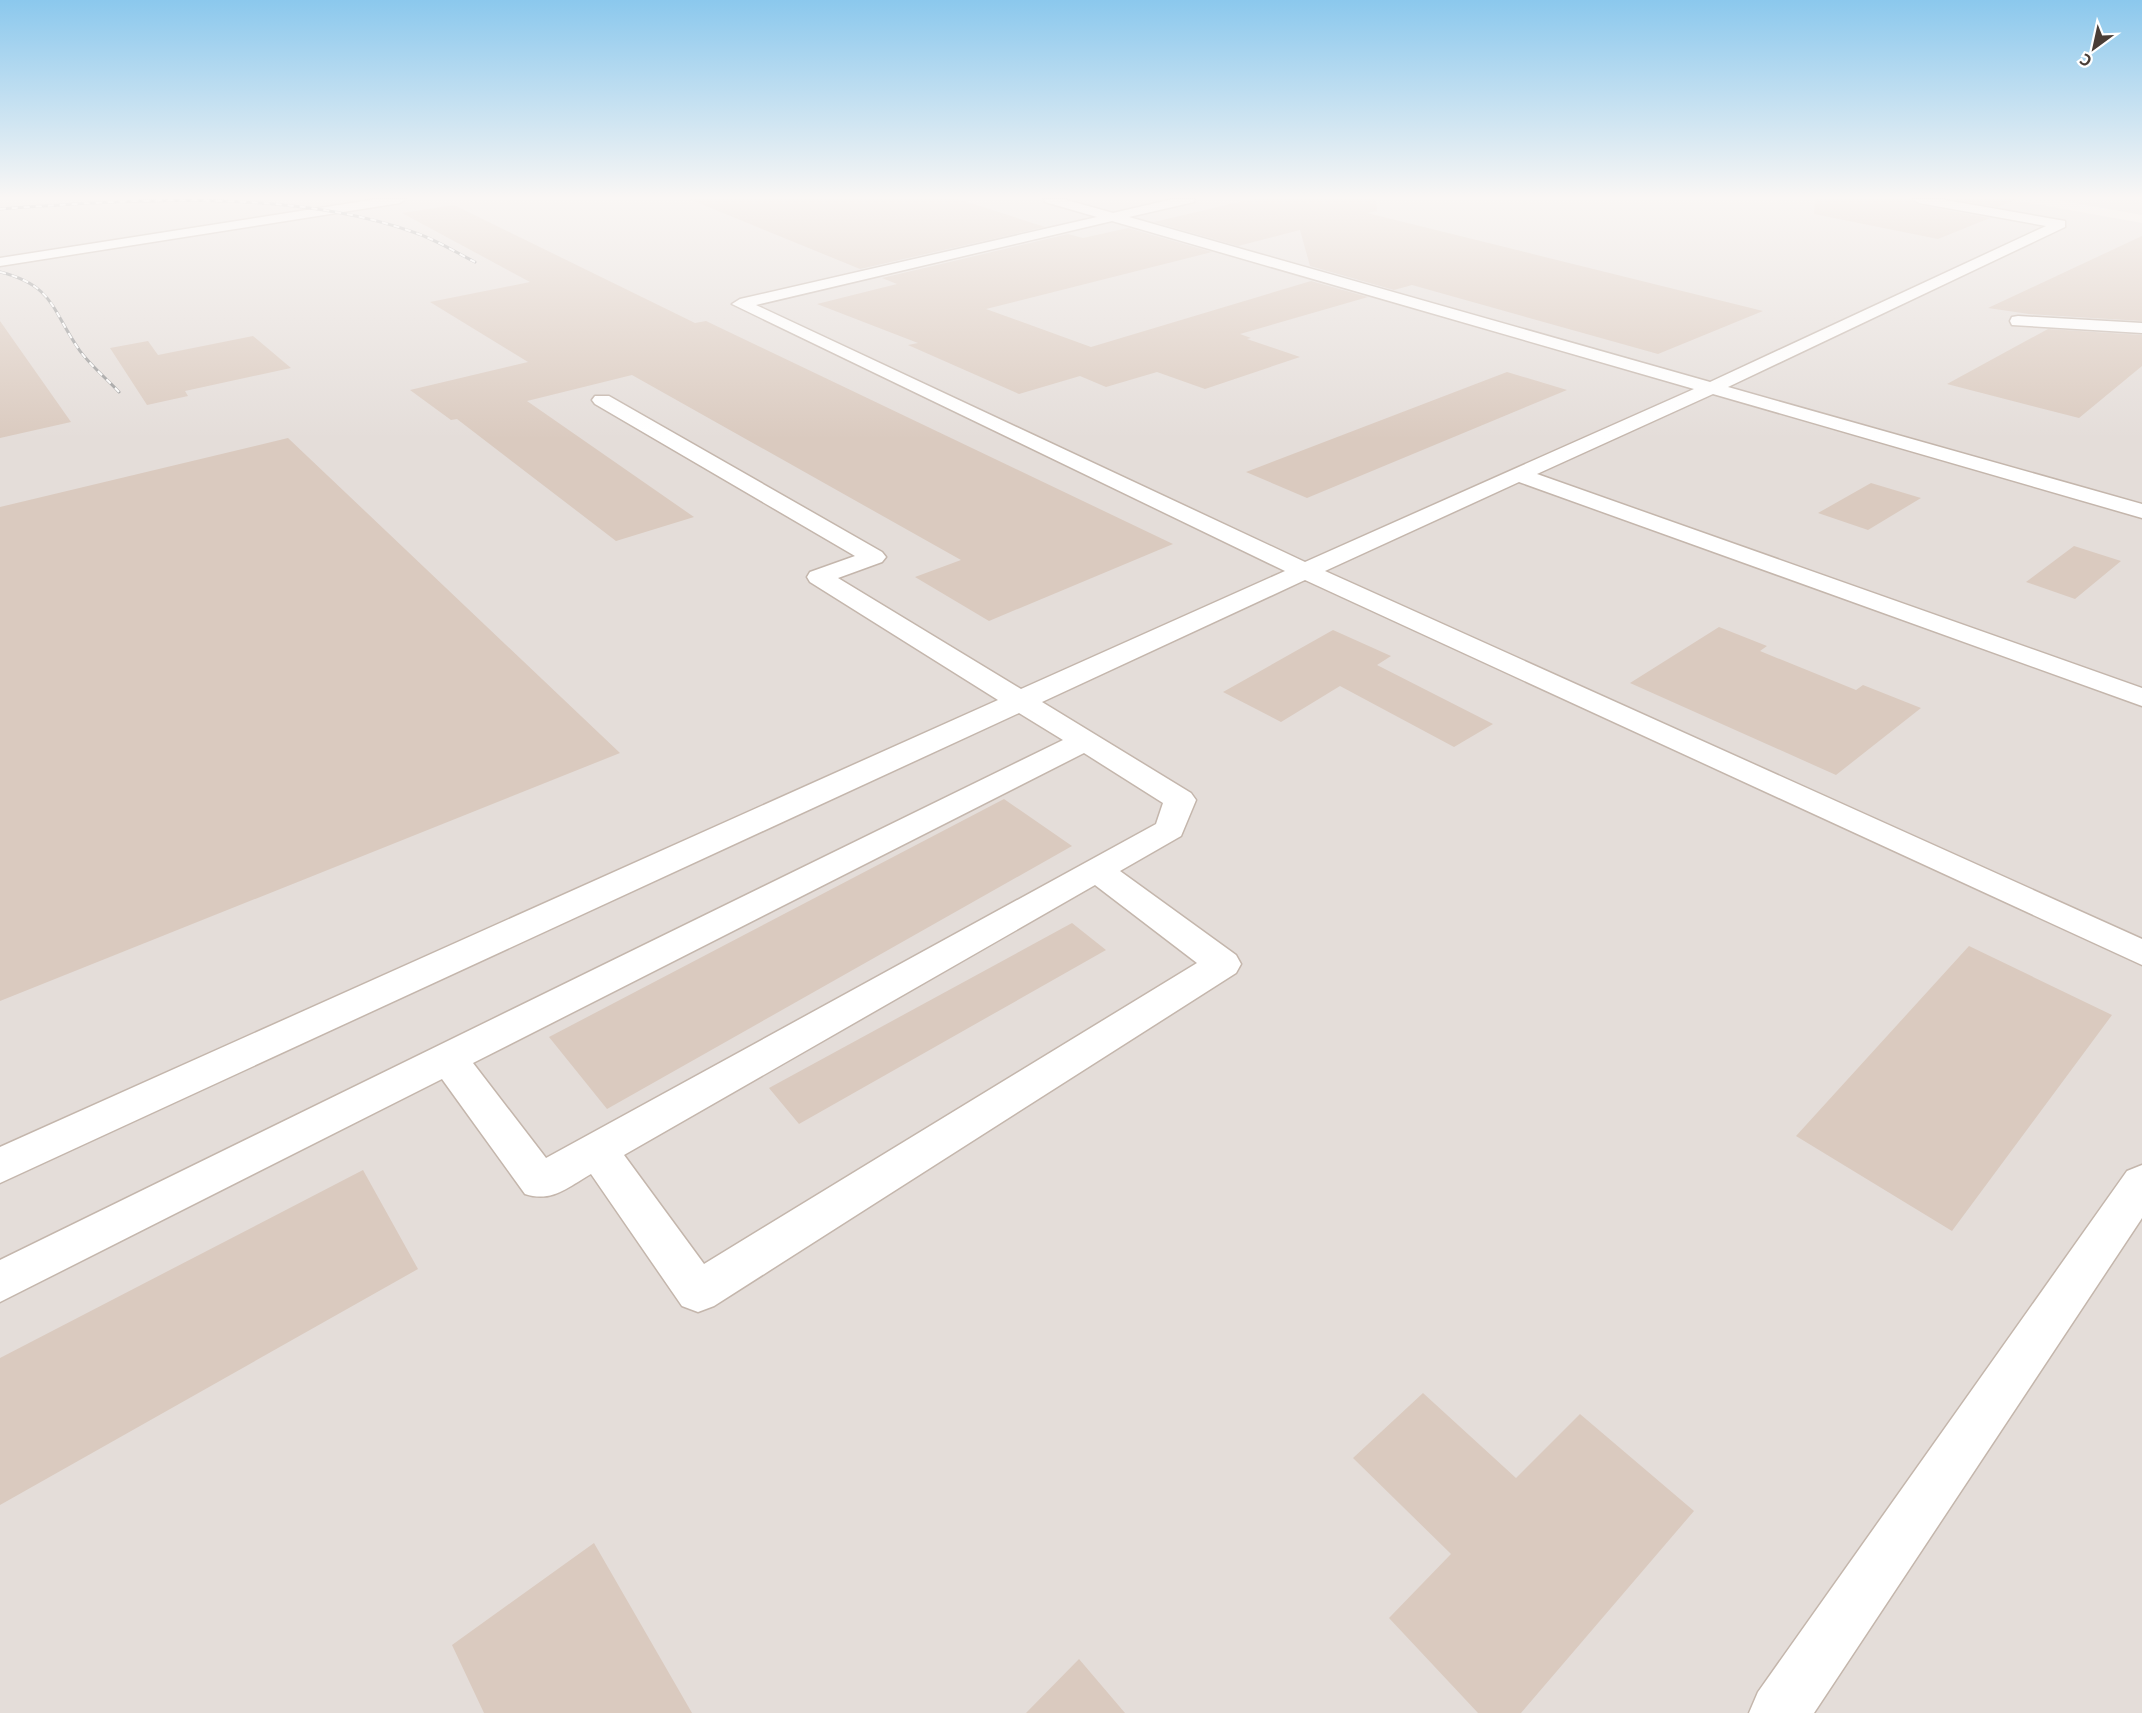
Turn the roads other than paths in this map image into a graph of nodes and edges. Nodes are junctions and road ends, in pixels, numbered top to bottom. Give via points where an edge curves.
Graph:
1 (847, 279) edge
2 (1328, 279) edge
3 (1943, 279) edge
4 (2018, 321) dead end
5 (2142, 328) edge
6 (1711, 388) junction
7 (602, 400) dead end
8 (1519, 474) junction
9 (2142, 511) edge
10 (1305, 571) junction
11 (2142, 698) edge
12 (1020, 701) junction
13 (1085, 741) junction
14 (1097, 870) junction
15 (2142, 953) edge
16 (448, 1058) junction
17 (597, 1150) junction
18 (0, 1166) edge
19 (2142, 1183) edge
20 (0, 1282) edge
21 (1779, 1713) edge

1 - 10 lane via 740,304
2 - 6 lane
3 - 6 lane
4 - 5 lane
6 - 8 lane
6 - 9 lane
7 - 12 lane via 874,556 819,577
8 - 10 lane
8 - 11 lane
10 - 12 lane
10 - 15 lane
12 - 13 lane
12 - 18 lane
13 - 14 lane via 1179,800 1170,829
13 - 16 lane
14 - 17 lane
14 - 17 lane via 1223,964 698,1292
16 - 17 lane via 540,1182
16 - 20 lane
19 - 21 lane

